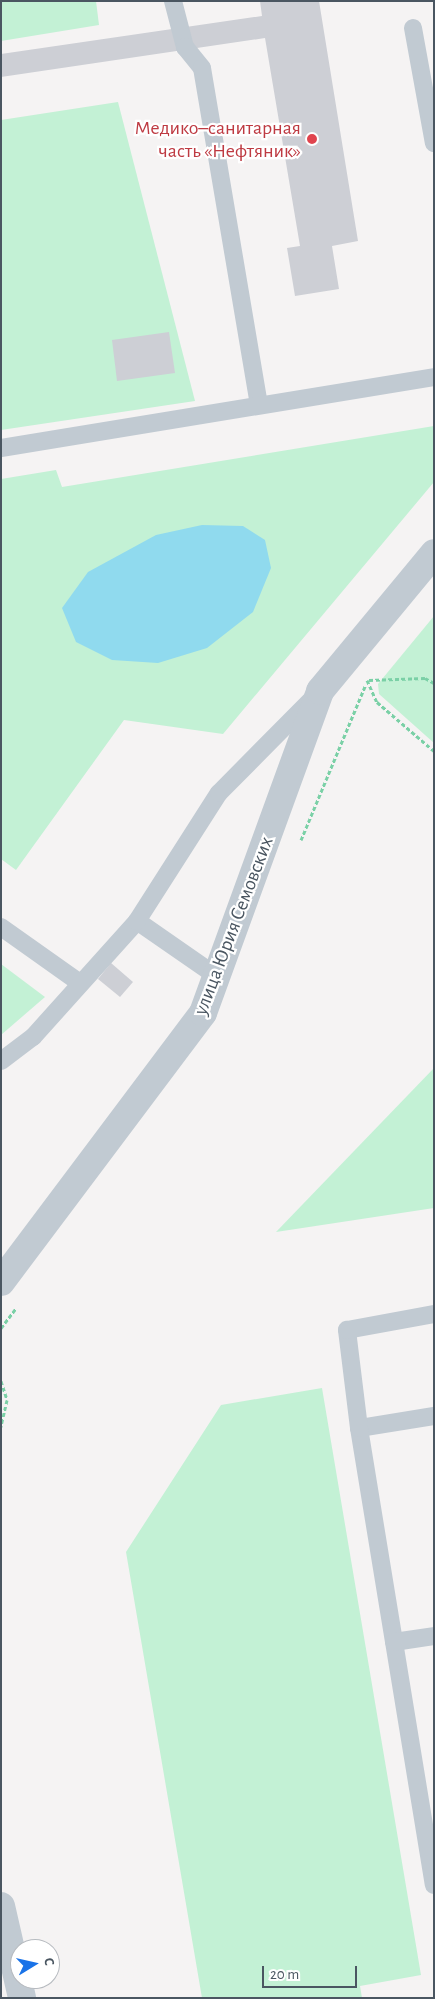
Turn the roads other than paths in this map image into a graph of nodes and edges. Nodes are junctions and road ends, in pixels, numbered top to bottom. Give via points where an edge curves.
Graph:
1 (173, 1) edge
2 (413, 28) dead end
3 (434, 143) edge
4 (434, 378) edge
5 (259, 404) junction
6 (1, 448) edge
7 (434, 553) edge
8 (320, 691) junction
9 (137, 921) junction
10 (1, 927) edge
11 (218, 977) junction
12 (80, 982) junction
13 (1, 1061) edge
14 (1, 1282) edge
15 (434, 1314) edge
16 (434, 1416) edge
17 (359, 1428) junction
18 (434, 1636) edge
19 (394, 1642) junction
20 (434, 1885) edge
21 (1, 1906) edge
22 (22, 1998) edge

1 - 5 lane via 185,47 202,68
2 - 3 lane
4 - 5 lane
5 - 6 lane
7 - 8 street, улица Юрия Семовских
8 - 9 lane via 219,793
8 - 11 street, улица Юрия Семовских
9 - 11 lane
9 - 12 lane
10 - 12 lane
11 - 14 street, улица Юрия Семовских via 203,1013
12 - 13 lane via 32,1037
15 - 17 lane via 346,1330
16 - 17 lane
17 - 19 lane
18 - 19 lane
19 - 20 lane
21 - 22 street

